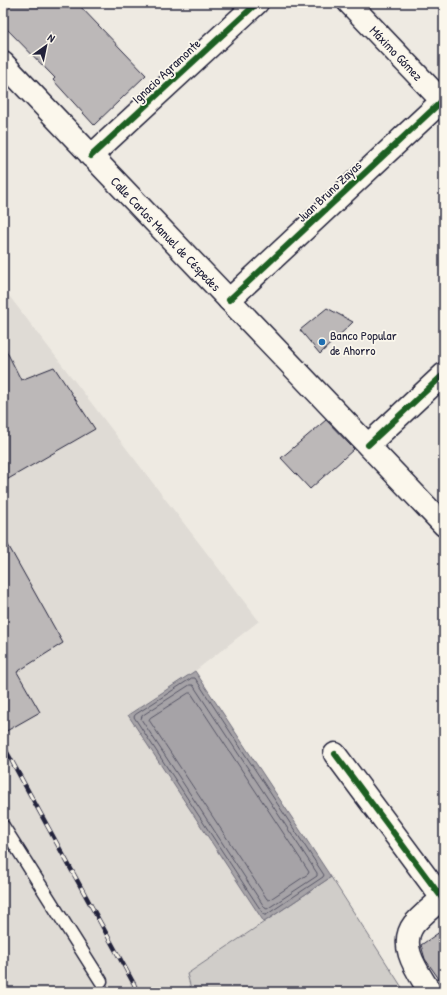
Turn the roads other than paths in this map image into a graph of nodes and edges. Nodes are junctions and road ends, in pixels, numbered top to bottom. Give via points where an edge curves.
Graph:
1 (257, 3) edge
2 (350, 3) edge
3 (3, 63) edge
4 (443, 101) edge
5 (91, 156) junction
6 (228, 300) junction
7 (444, 374) edge
8 (368, 445) junction
9 (444, 525) edge
10 (335, 754) dead end
11 (3, 826) edge
12 (443, 897) edge
13 (101, 981) dead end
14 (430, 992) edge

1 - 5 street, Ignacio Agramonte
2 - 4 street, Máximo Gómez
3 - 5 street, Calle Carlos Manuel de Céspedes
4 - 6 street, Juan Bruno Zayas
5 - 6 street, Calle Carlos Manuel de Céspedes
6 - 8 street, Calle Carlos Manuel de Céspedes
7 - 8 street
8 - 9 street, Calle Carlos Manuel de Céspedes
10 - 12 street
11 - 13 lane
12 - 14 street via 414,924 409,936 408,950 412,962

